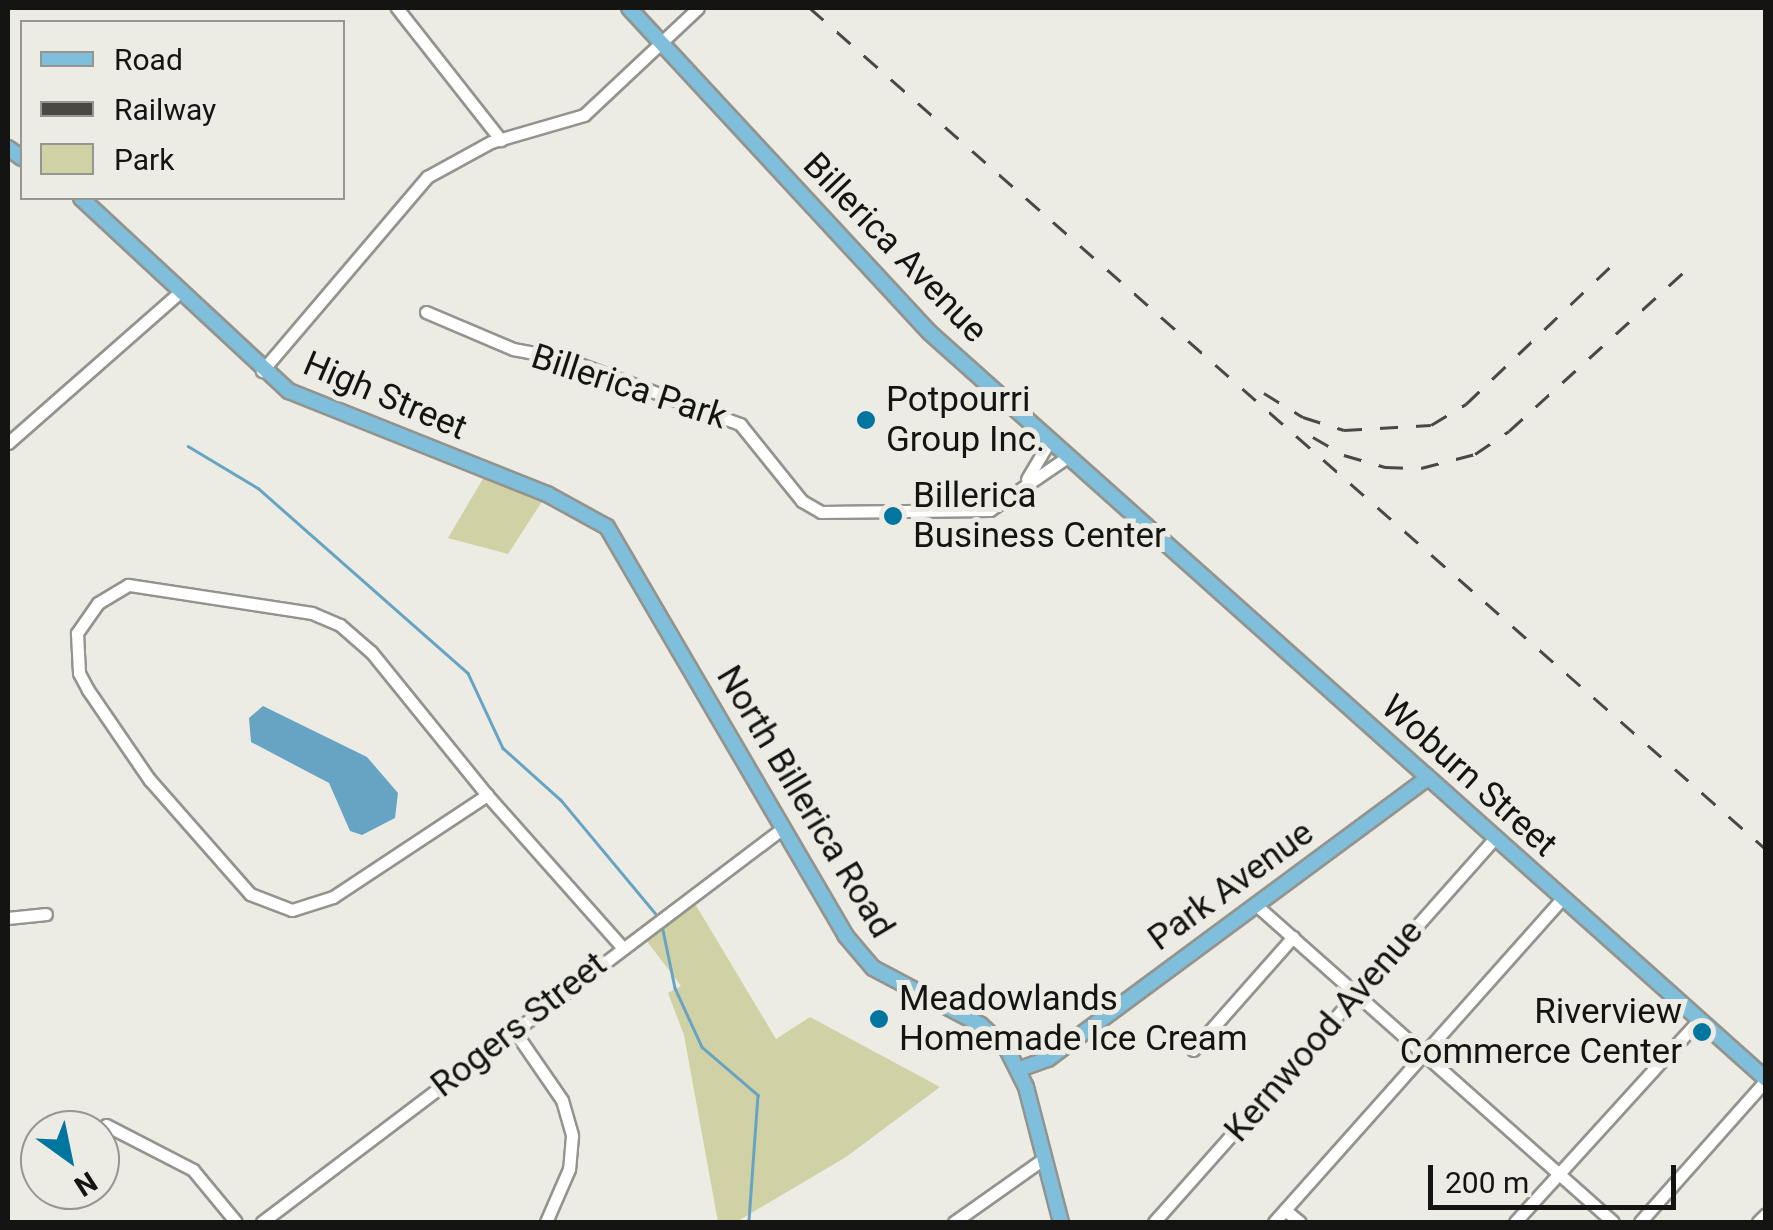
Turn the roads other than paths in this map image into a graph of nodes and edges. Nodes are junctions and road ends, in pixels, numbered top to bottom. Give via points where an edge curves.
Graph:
1 (397, 8) edge
2 (629, 8) edge
3 (698, 8) edge
4 (662, 44) junction
5 (501, 140) junction
6 (83, 200) edge
7 (180, 292) junction
8 (426, 312) dead end
9 (262, 371) junction
10 (1049, 442) junction
11 (8, 443) edge
12 (1066, 458) junction
13 (1027, 479) junction
14 (1132, 518) joint
15 (607, 527) joint
16 (1427, 779) junction
17 (487, 794) junction
18 (779, 830) junction
19 (1494, 839) junction
20 (1562, 899) junction
21 (1256, 906) junction
22 (46, 914) dead end
23 (8, 918) edge
24 (1293, 937) junction
25 (621, 946) junction
26 (1356, 994) junction
27 (1699, 1020) junction
28 (514, 1029) junction
29 (1193, 1050) dead end
30 (1424, 1055) junction
31 (1020, 1069) junction
32 (1766, 1079) edge
33 (120, 1132) edge
34 (1042, 1160) junction
35 (1559, 1174) junction
36 (1286, 1210) junction
37 (1766, 1214) edge
38 (236, 1222) edge
39 (262, 1222) edge
40 (546, 1222) edge
41 (954, 1222) edge
42 (1062, 1222) edge
43 (1154, 1222) edge
44 (1274, 1222) edge
45 (1300, 1222) edge
46 (1515, 1222) edge
47 (1613, 1222) edge
48 (1640, 1222) edge
49 (1758, 1222) edge

1 - 5 street
2 - 4 main road, Billerica Avenue
3 - 4 street
4 - 5 street via 584,115
4 - 10 main road, Billerica Avenue via 929,332
5 - 9 street via 427,177
6 - 7 main road, High Street
7 - 9 main road, High Street
7 - 11 street
8 - 13 street, Billerica Park via 513,349 566,359 740,424 802,501 821,512 981,511 1007,500
9 - 15 main road, High Street via 309,401 570,504
10 - 12 main road, Billerica Avenue
10 - 13 street, Billerica Park
12 - 13 street, Billerica Park
12 - 14 main road, Billerica Avenue
14 - 16 main road, Woburn Street
15 - 18 main road, North Billerica Road
16 - 19 main road, Woburn Street
16 - 21 main road, Park Avenue
17 - 17 street via 371,652 312,612 128,585 98,602 77,633 79,673 149,779 250,894 276,909 333,897
17 - 25 street
18 - 25 street, Rogers Street
18 - 31 main road, North Billerica Road via 860,956 891,980 980,1025
19 - 20 main road, Woburn Street
19 - 26 street, Kernwood Avenue
20 - 27 main road, Woburn Street
20 - 30 street
21 - 24 street
21 - 31 main road, Park Avenue via 1048,1059
22 - 23 street
24 - 26 street
24 - 29 street
25 - 28 street, Rogers Street
26 - 30 street
26 - 43 street, Kernwood Avenue
27 - 32 main road, Woburn Street
27 - 35 street
28 - 39 street, Rogers Street
28 - 40 street via 562,1100 572,1136 569,1168
30 - 35 street
30 - 36 street
31 - 34 main road, North Billerica Road
32 - 48 street
33 - 38 street via 193,1170
34 - 41 street
34 - 42 main road, North Billerica Road
35 - 46 street
35 - 47 street
36 - 44 street
36 - 45 street
37 - 49 street

